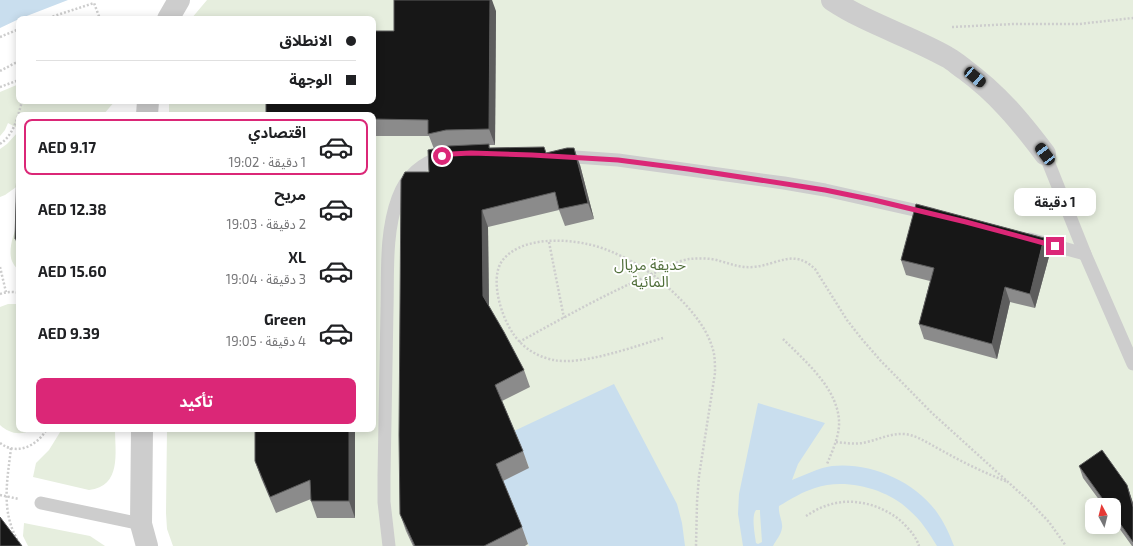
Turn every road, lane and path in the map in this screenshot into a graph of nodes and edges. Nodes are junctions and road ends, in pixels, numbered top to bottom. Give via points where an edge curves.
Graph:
1 (179, 0) edge
2 (832, 0) edge
3 (55, 16) edge
4 (99, 16) edge
5 (170, 16) edge
6 (1133, 18) edge
7 (946, 28) dead end
8 (16, 30) edge
9 (0, 38) edge
10 (16, 63) edge
11 (0, 71) edge
12 (16, 81) edge
13 (0, 87) edge
14 (16, 121) edge
15 (0, 144) edge
16 (458, 154) edge
17 (1045, 154) joint
18 (548, 156) edge
19 (945, 217) edge
20 (1018, 236) edge
21 (549, 242) junction
22 (1085, 254) junction
23 (0, 267) edge
24 (652, 274) junction
25 (6, 292) junction
26 (16, 292) edge
27 (0, 294) edge
28 (564, 318) junction
29 (663, 338) dead end
30 (783, 339) dead end
31 (519, 342) junction
32 (1133, 364) edge
33 (45, 432) edge
34 (142, 432) edge
35 (836, 442) junction
36 (0, 443) edge
37 (11, 448) junction
38 (827, 464) dead end
39 (1010, 482) junction
40 (41, 503) dead end
41 (806, 516) dead end
42 (141, 524) junction
43 (21, 546) edge
44 (147, 546) edge
45 (389, 546) edge
46 (696, 546) edge
47 (919, 546) edge
48 (1066, 546) edge

1 - 5 street
2 - 17 street via 883,28 947,57 975,77 1001,99
3 - 4 path via 94,3
6 - 7 path via 1079,24
8 - 9 path
10 - 11 path
12 - 13 path
14 - 15 path via 8,138
16 - 45 lane via 432,159 418,168 406,182 393,213 388,254 384,483
17 - 22 lane
18 - 19 lane via 618,160 784,183 860,197
20 - 22 lane
21 - 24 path via 587,244 610,252
21 - 28 path
21 - 31 path via 538,242 516,249 501,262 497,271 501,308
22 - 32 lane
23 - 25 path
24 - 28 path
24 - 39 path via 688,259 718,260 741,267 765,265 788,258 799,258 809,263 847,320 880,360 932,413
24 - 46 path via 672,291 694,316 710,342 715,356 715,373 697,502
25 - 26 path
25 - 27 path
28 - 31 path
29 - 31 path via 626,350 574,361 544,357
30 - 35 path via 816,372 832,396 838,412
33 - 37 path via 33,445
34 - 42 street
35 - 38 path
35 - 39 path via 865,443 889,435 913,435
36 - 37 path
37 - 43 path via 6,507 12,530
39 - 48 path via 1049,522
40 - 42 lane
41 - 47 path via 822,507 840,502 876,506 893,514 907,526
42 - 44 street

